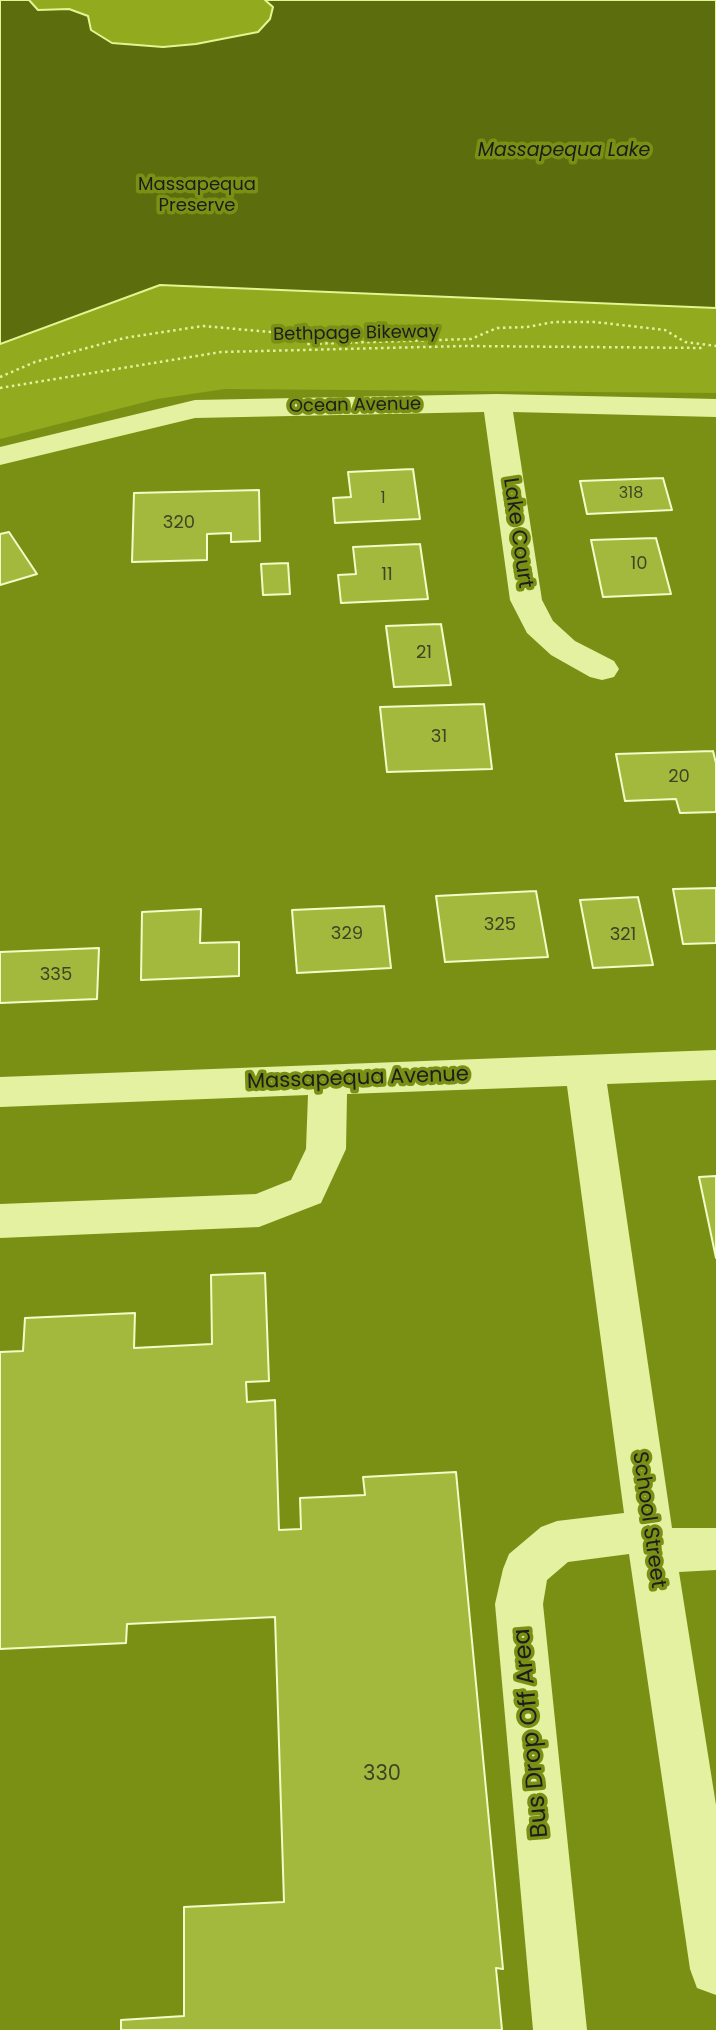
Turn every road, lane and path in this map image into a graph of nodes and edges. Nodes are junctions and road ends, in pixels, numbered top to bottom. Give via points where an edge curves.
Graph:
1 (716, 347) edge
2 (0, 377) edge
3 (0, 388) edge
4 (497, 403) junction
5 (716, 408) edge
6 (0, 456) edge
7 (602, 669) dead end
8 (716, 1065) edge
9 (584, 1070) junction
10 (328, 1080) junction
11 (0, 1092) edge
12 (0, 1221) edge
13 (651, 1542) junction
14 (716, 1549) edge
15 (716, 1969) edge
16 (560, 2030) edge

1 - 2 path via 685,342 665,330 595,323 497,328 471,339 307,344 293,334 202,326 124,338 35,362
1 - 3 path, Bethpage Bikeway via 465,346 221,352
4 - 5 street, Ocean Avenue
4 - 6 street, Ocean Avenue via 195,409
4 - 7 street, Lake Court via 526,600 538,626 563,648
8 - 9 street, Massapequa Avenue
9 - 10 street, Massapequa Avenue
9 - 13 street, School Street
10 - 11 street, Massapequa Avenue
10 - 12 street via 326,1149 306,1191 259,1210
13 - 14 street, Bus Drop Off Area
13 - 15 street, School Street
13 - 16 street, Bus Drop Off Area via 557,1542 526,1569 519,1604

